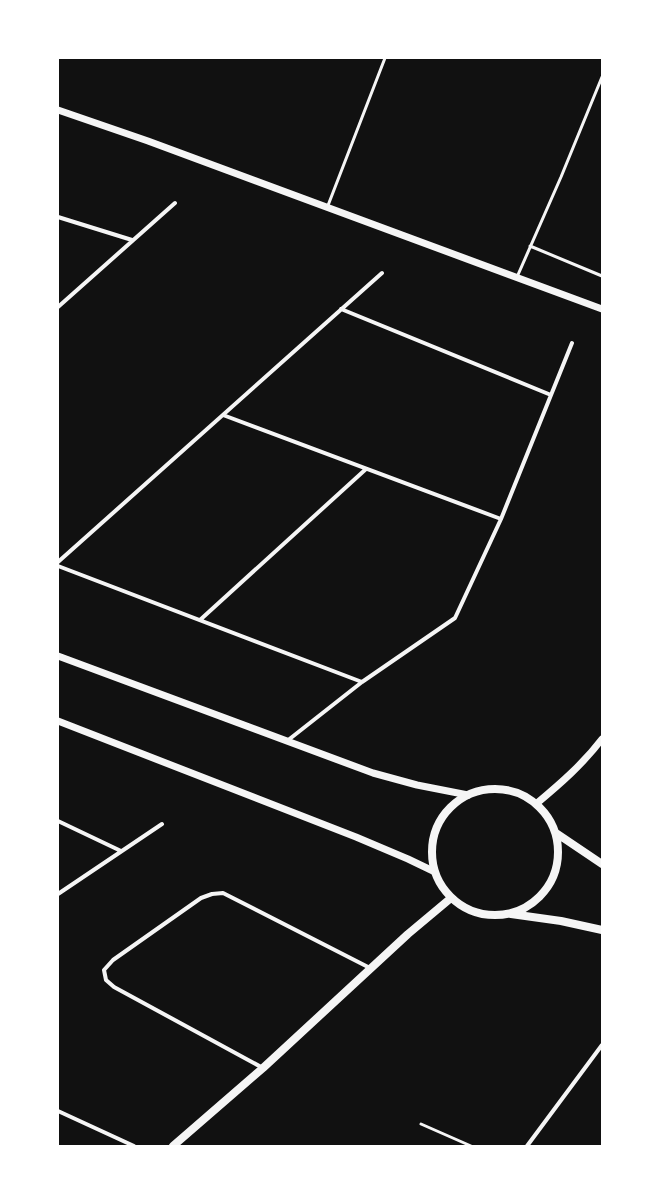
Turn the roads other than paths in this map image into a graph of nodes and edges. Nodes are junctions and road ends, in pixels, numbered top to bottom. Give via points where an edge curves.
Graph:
1 (385, 58) edge
2 (602, 77) edge
3 (58, 110) edge
4 (175, 204) dead end
5 (327, 208) junction
6 (58, 217) edge
7 (132, 240) junction
8 (530, 246) junction
9 (382, 273) dead end
10 (602, 276) edge
11 (517, 277) junction
12 (58, 307) edge
13 (341, 309) junction
14 (602, 309) edge
15 (572, 343) dead end
16 (551, 395) junction
17 (223, 415) junction
18 (366, 469) junction
19 (501, 519) junction
20 (58, 562) edge
21 (58, 566) edge
22 (200, 620) junction
23 (58, 656) edge
24 (362, 682) junction
25 (58, 721) edge
26 (602, 739) edge
27 (286, 741) junction
28 (468, 794) junction
29 (536, 804) junction
30 (58, 821) edge
31 (162, 824) dead end
32 (556, 833) junction
33 (121, 851) junction
34 (602, 864) edge
35 (433, 870) junction
36 (58, 894) edge
37 (451, 898) junction
38 (510, 914) junction
39 (602, 930) edge
40 (370, 968) junction
41 (602, 1045) edge
42 (263, 1068) junction
43 (58, 1111) edge
44 (422, 1124) dead end
45 (134, 1146) edge
46 (173, 1146) edge
47 (471, 1146) edge
48 (527, 1146) edge

1 - 5 lane
2 - 8 lane
3 - 5 street
4 - 7 street
5 - 11 street
6 - 7 street
7 - 12 street
8 - 10 lane
8 - 11 lane
9 - 13 street
11 - 14 street
13 - 16 street
13 - 17 street
15 - 16 street
16 - 19 street
17 - 18 street
17 - 20 street
18 - 19 street
18 - 22 street
19 - 24 street via 455,618
21 - 22 street
22 - 24 street
23 - 27 street
24 - 27 street
25 - 35 street via 356,837
26 - 29 street via 574,772
27 - 28 street via 381,775 417,785
28 - 29 main road via 494,789 520,794
28 - 35 main road via 450,807 438,825 432,846
29 - 32 main road via 549,818
30 - 33 street
31 - 33 street
32 - 34 main road
32 - 38 main road via 559,854 555,874 544,893 528,907
33 - 36 street
35 - 37 main road
37 - 38 main road via 468,910 487,916
37 - 40 main road
38 - 39 main road
40 - 42 main road
40 - 42 street via 223,893 201,898 114,960 104,970 106,980 114,987
41 - 48 street
42 - 46 main road
43 - 45 street
44 - 47 lane

